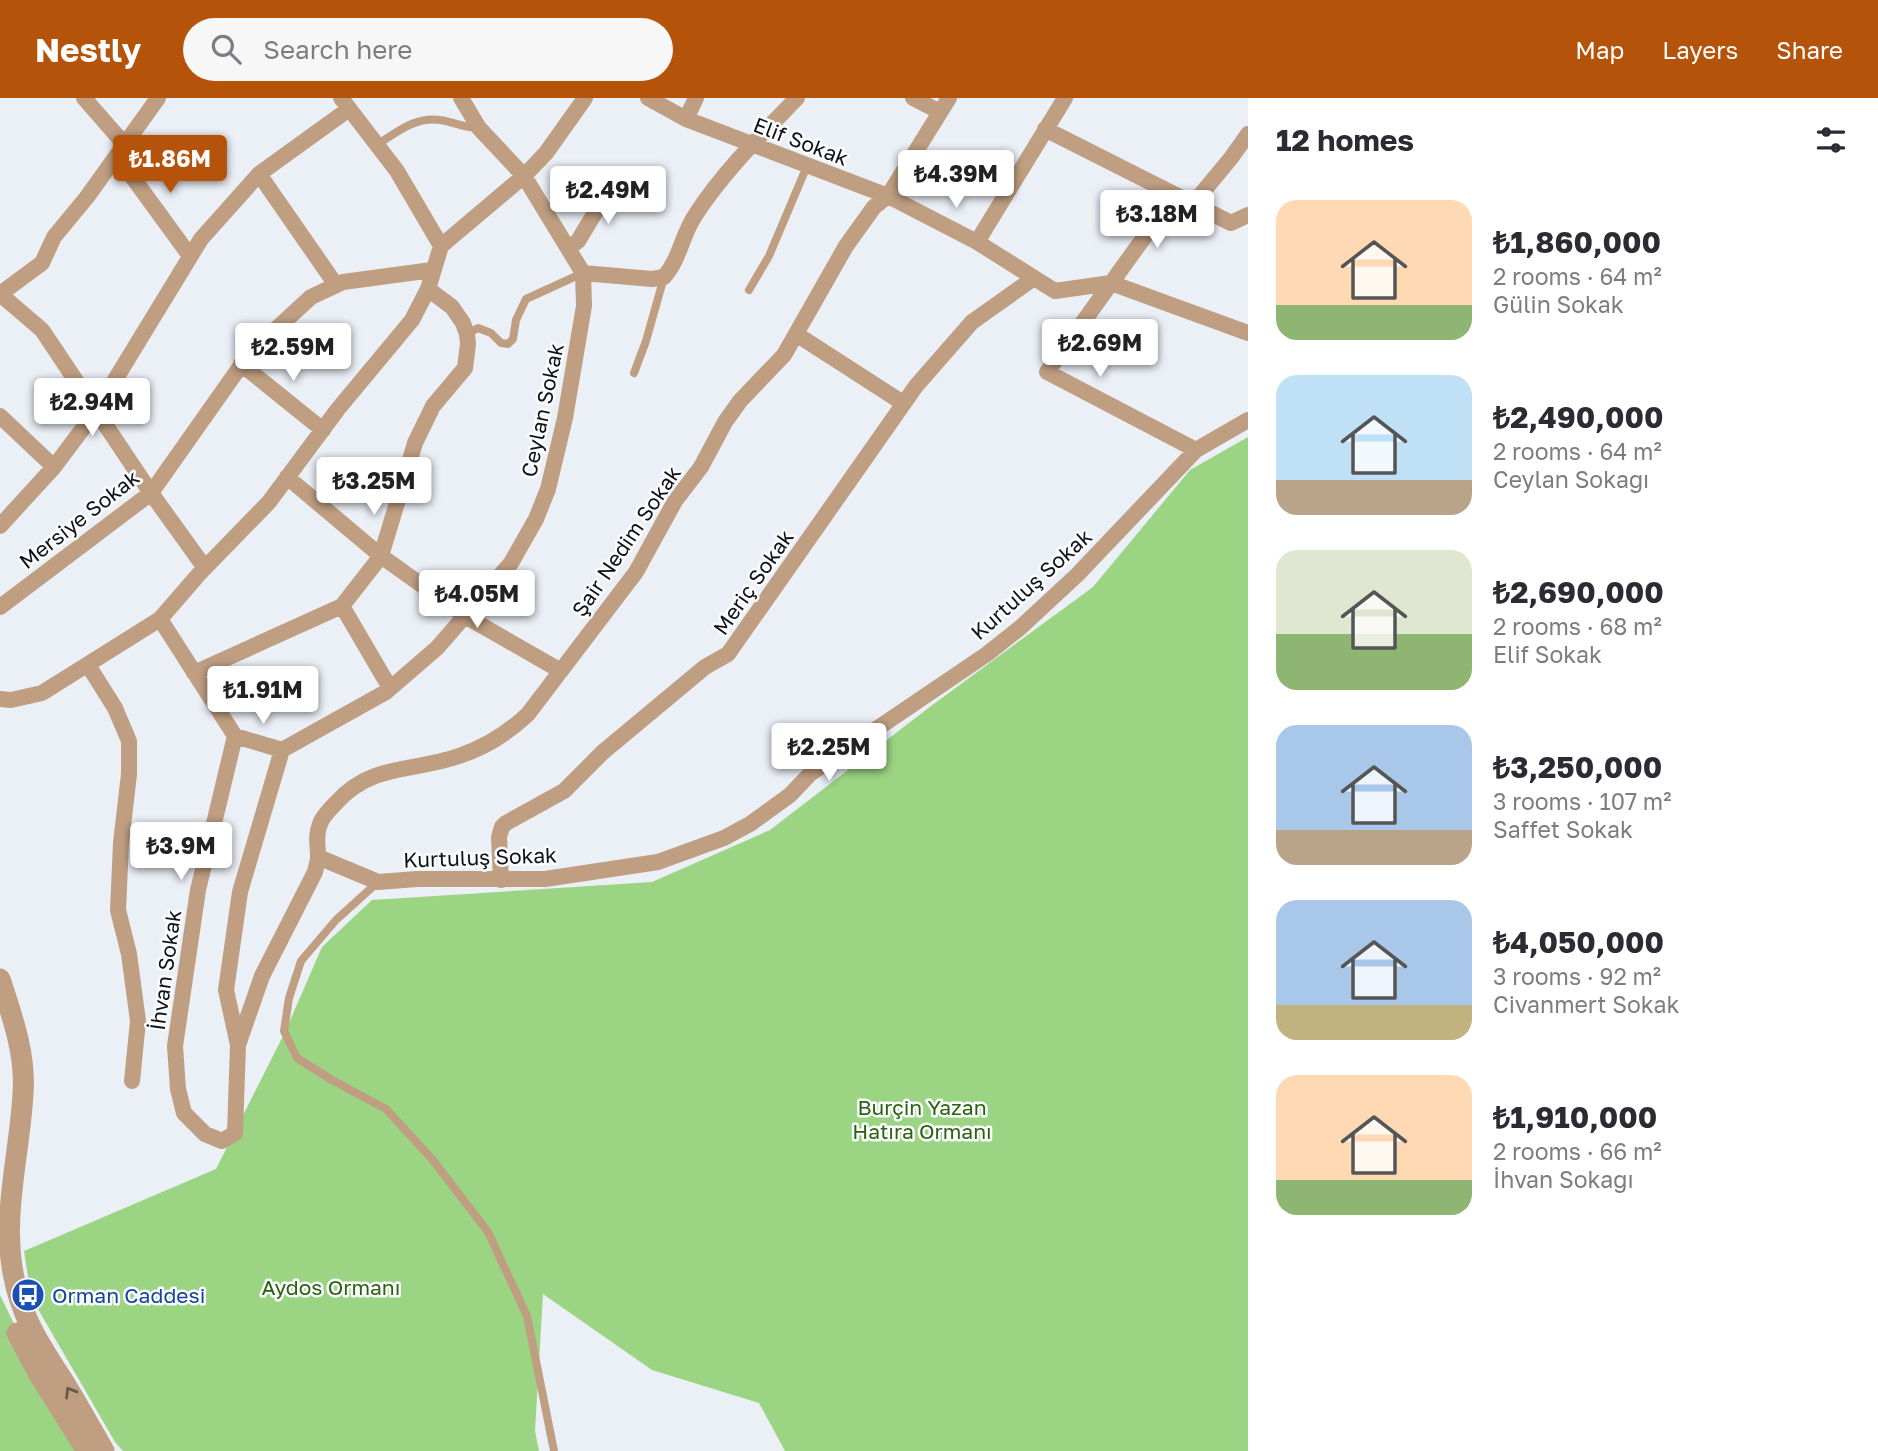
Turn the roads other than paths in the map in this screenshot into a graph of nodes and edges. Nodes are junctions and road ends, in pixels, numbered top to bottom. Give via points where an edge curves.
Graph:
1 (84, 98) edge
2 (158, 98) edge
3 (461, 98) edge
4 (585, 98) edge
5 (648, 98) edge
6 (696, 98) edge
7 (797, 98) edge
8 (913, 98) edge
9 (949, 98) edge
10 (1065, 98) edge
11 (345, 104) edge
12 (940, 112) junction
13 (685, 119) junction
14 (480, 128) junction
15 (1045, 129) junction
16 (1248, 134) edge
17 (377, 144) junction
18 (751, 145) junction
19 (121, 150) junction
20 (807, 166) junction
21 (259, 174) junction
22 (524, 176) junction
23 (616, 178) dead end
24 (1174, 196) junction
25 (888, 197) junction
26 (1192, 205) junction
27 (1248, 215) edge
28 (977, 242) junction
29 (441, 246) junction
30 (569, 248) junction
31 (190, 257) junction
32 (432, 270) junction
33 (583, 273) junction
34 (664, 277) junction
35 (1034, 278) junction
36 (1111, 283) junction
37 (336, 285) junction
38 (428, 289) junction
39 (749, 290) dead end
40 (0, 294) edge
41 (1248, 333) edge
42 (467, 334) junction
43 (796, 334) junction
44 (241, 364) junction
45 (635, 373) dead end
46 (903, 403) junction
47 (96, 411) junction
48 (0, 416) edge
49 (1248, 420) edge
50 (323, 430) junction
51 (1196, 450) junction
52 (54, 467) junction
53 (287, 477) junction
54 (151, 493) junction
55 (0, 526) edge
56 (381, 556) junction
57 (205, 568) junction
58 (342, 606) junction
59 (0, 607) edge
60 (465, 616) junction
61 (160, 620) junction
62 (88, 665) junction
63 (561, 671) junction
64 (194, 673) junction
65 (390, 688) junction
66 (0, 699) edge
67 (235, 736) junction
68 (282, 750) junction
69 (318, 857) junction
70 (501, 880) junction
71 (378, 882) junction
72 (0, 979) edge
73 (0, 1022) edge
74 (238, 1045) junction
75 (132, 1081) dead end
76 (205, 1134) joint
77 (0, 1196) edge
78 (0, 1278) edge
79 (87, 1451) edge
80 (104, 1451) edge
81 (554, 1451) edge

1 - 19 street
2 - 19 street
3 - 14 street, Ceylan Sokak
4 - 22 street
5 - 13 street, Elif Sokak
6 - 13 street
7 - 18 street
8 - 12 street
9 - 12 street, Şair Nedim Sokak
10 - 15 street
11 - 17 street
11 - 21 street
12 - 25 street, Şair Nedim Sokak
13 - 18 street, Elif Sokak
14 - 17 lane via 424,120
14 - 22 street, Ceylan Sokak
15 - 24 street
15 - 28 street
16 - 26 street
17 - 29 street
18 - 20 street, Elif Sokak
18 - 34 street via 691,221 677,260
19 - 31 street
19 - 40 street via 54,237 42,263
20 - 25 street, Elif Sokak
20 - 39 lane via 769,256
21 - 31 street
21 - 37 street
22 - 29 street
22 - 30 street, Ceylan Sokak
23 - 30 street via 578,241
24 - 26 street
24 - 36 street
25 - 28 street, Elif Sokak
25 - 43 street, Şair Nedim Sokak via 874,207 846,246
26 - 27 street via 1231,223
28 - 35 street, Elif Sokak
29 - 32 street
30 - 33 street, Ceylan Sokak
31 - 47 street
32 - 37 street, Mersiye Sokak
32 - 38 street
33 - 34 street
33 - 42 lane via 526,299 508,344 478,328
33 - 60 street, Ceylan Sokak via 584,306 548,489 511,564
34 - 45 lane
35 - 36 street, Elif Sokak via 1055,291
35 - 46 street, Meriç Sokak via 972,322
36 - 41 street, Elif Sokak
36 - 51 street via 1047,372
37 - 44 street, Mersiye Sokak via 312,297
38 - 42 street via 452,307
38 - 50 street via 412,320
40 - 47 street via 42,330
42 - 56 street via 465,368 433,406 415,443
43 - 46 street
43 - 63 street, Şair Nedim Sokak via 784,355 725,422 636,572
44 - 50 street
44 - 54 street, Mersiye Sokak
46 - 70 street, Meriç Sokak via 729,654 705,667 603,752 564,791 502,827
47 - 52 street
47 - 54 street
48 - 52 street
49 - 51 street, Kurtuluş Sokak
50 - 53 street
51 - 70 street, Kurtuluş Sokak via 1021,627 810,774 750,824 658,862 545,879
52 - 55 street
53 - 56 street
53 - 57 street
54 - 57 street
54 - 59 street, Mersiye Sokak
56 - 58 street
56 - 60 street
57 - 61 street
58 - 64 street
58 - 65 street
60 - 63 street
60 - 65 street, Ceylan Sokak via 437,648
61 - 62 street
61 - 64 street
62 - 66 street via 42,692
62 - 75 street via 129,741 118,911 138,1021
63 - 69 street, Şair Nedim Sokak via 528,715 487,746 395,769 347,790 320,823
64 - 67 street
65 - 68 street, Ceylan Sokak
67 - 68 street
67 - 76 street, İhvan Sokak via 198,890 175,1046 184,1113
68 - 74 street via 240,892 227,978
69 - 71 street, Kurtuluş Sokak
69 - 74 street, Şair Nedim Sokak via 262,976
70 - 71 street, Kurtuluş Sokak
71 - 81 lane via 336,920 301,961 284,1031 297,1058 386,1109 488,1232 527,1316
80 -> 72 street via 38,1343 19,1301 12,1270 12,1181 24,1091 19,1044
73 - 77 street via 11,1084
74 - 76 street, Şair Nedim Sokak via 235,1133 222,1141
78 - 79 street via 21,1343

